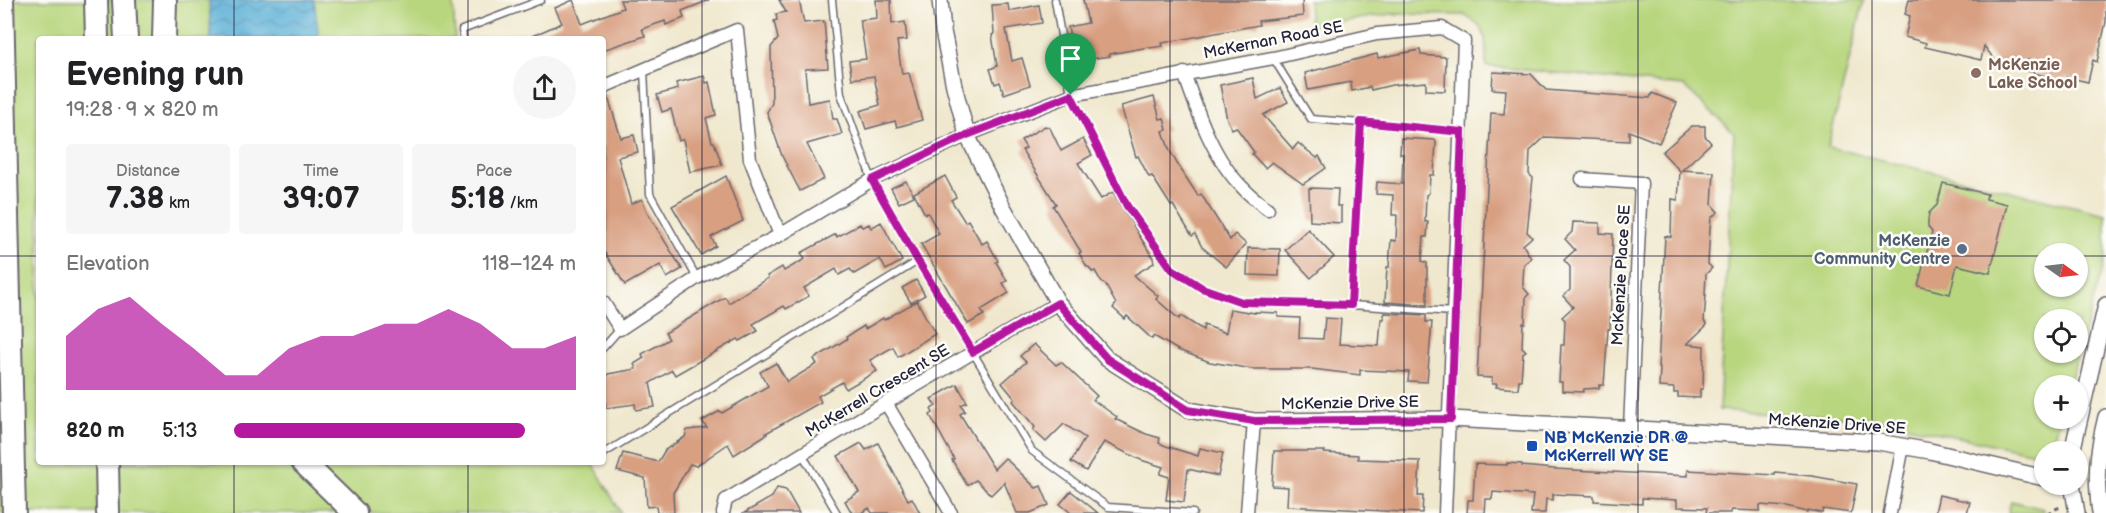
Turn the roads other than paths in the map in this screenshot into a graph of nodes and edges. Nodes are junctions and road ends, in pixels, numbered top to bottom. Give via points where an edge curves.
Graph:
1 (2, 0) edge
2 (96, 0) edge
3 (124, 0) edge
4 (165, 0) edge
5 (541, 0) edge
6 (832, 0) edge
7 (940, 0) edge
8 (1055, 0) edge
9 (96, 36) edge
10 (126, 36) edge
11 (164, 36) edge
12 (463, 36) edge
13 (1273, 57) junction
14 (644, 70) junction
15 (1184, 73) junction
16 (606, 86) edge
17 (1071, 95) junction
18 (1361, 122) junction
19 (1462, 132) junction
20 (967, 135) junction
21 (1582, 179) dead end
22 (872, 180) junction
23 (1268, 209) dead end
24 (780, 235) junction
25 (918, 261) junction
26 (697, 278) junction
27 (1058, 303) junction
28 (1351, 305) junction
29 (2106, 305) edge
30 (606, 307) edge
31 (1454, 312) junction
32 (620, 329) junction
33 (606, 345) edge
34 (973, 352) junction
35 (886, 403) junction
36 (2106, 417) edge
37 (1451, 419) junction
38 (1254, 421) junction
39 (1630, 428) junction
40 (2075, 441) edge
41 (1903, 446) junction
42 (606, 452) edge
43 (802, 453) junction
44 (107, 465) edge
45 (306, 465) edge
46 (323, 465) edge
47 (2034, 476) edge
48 (2088, 483) edge
49 (2103, 484) edge
50 (2074, 495) edge
51 (1106, 510) edge
52 (14, 513) edge
53 (108, 513) edge
54 (355, 513) edge
55 (364, 513) edge
56 (723, 513) edge
57 (837, 513) edge
58 (951, 513) edge
59 (1193, 513) edge
60 (1247, 513) edge
61 (1445, 513) edge
62 (1890, 513) edge
63 (2077, 513) edge
64 (2100, 513) edge

1 - 52 highway
2 - 9 highway
3 - 10 highway
4 - 11 highway
5 - 12 lane via 462,30
6 - 22 lane via 841,94
7 - 20 street, McKenzie Drive SE via 943,31
8 - 17 lane
13 - 15 street, McKernan Road SE
13 - 18 lane via 1311,120
13 - 19 street, McKernan Road SE via 1377,34 1442,28 1464,42
14 - 16 street
14 - 24 street via 737,30 750,159
14 - 26 lane via 650,194
15 - 17 street, McKernan Road SE
15 - 23 street via 1215,151 1241,187
17 - 20 street, McKernan Road SE
17 - 28 lane via 1127,206 1172,269 1202,288 1242,302
18 - 19 lane
18 - 28 lane
19 - 31 street, McKernan Road SE
20 - 22 street, McKernan Road SE
20 - 27 street, McKenzie Drive SE
21 - 39 street, McKenzie Place SE via 1641,183
22 - 24 street, McKernan Road SE
22 - 25 lane
24 - 26 street, McKernan Road SE
25 - 34 lane
25 - 42 lane
26 - 32 street, McKernan Road SE
27 - 34 street, McKerrell Crescent SE
27 - 38 street, McKenzie Drive SE via 1107,359 1188,410
28 - 31 lane
29 - 40 street
30 - 32 street
31 - 37 street, McKernan Road SE
32 - 33 lane
34 - 35 street, McKerrell Crescent SE
34 - 51 lane via 1032,451
35 - 43 street, McKerrell Crescent SE
35 - 58 street
36 - 49 street via 2098,448
37 - 38 street, McKenzie Drive SE
37 - 39 street, McKenzie Drive SE
37 - 61 street, McKernan Road SE
38 - 60 street
39 - 41 street, McKenzie Drive SE
41 - 47 street, McKenzie Drive SE
41 - 62 street
43 - 56 street, McKerrell Crescent SE via 726,500
43 - 57 lane
44 - 53 highway
45 - 54 highway
46 - 55 highway
48 - 49 street
49 - 64 street
50 - 63 street
51 - 59 lane

